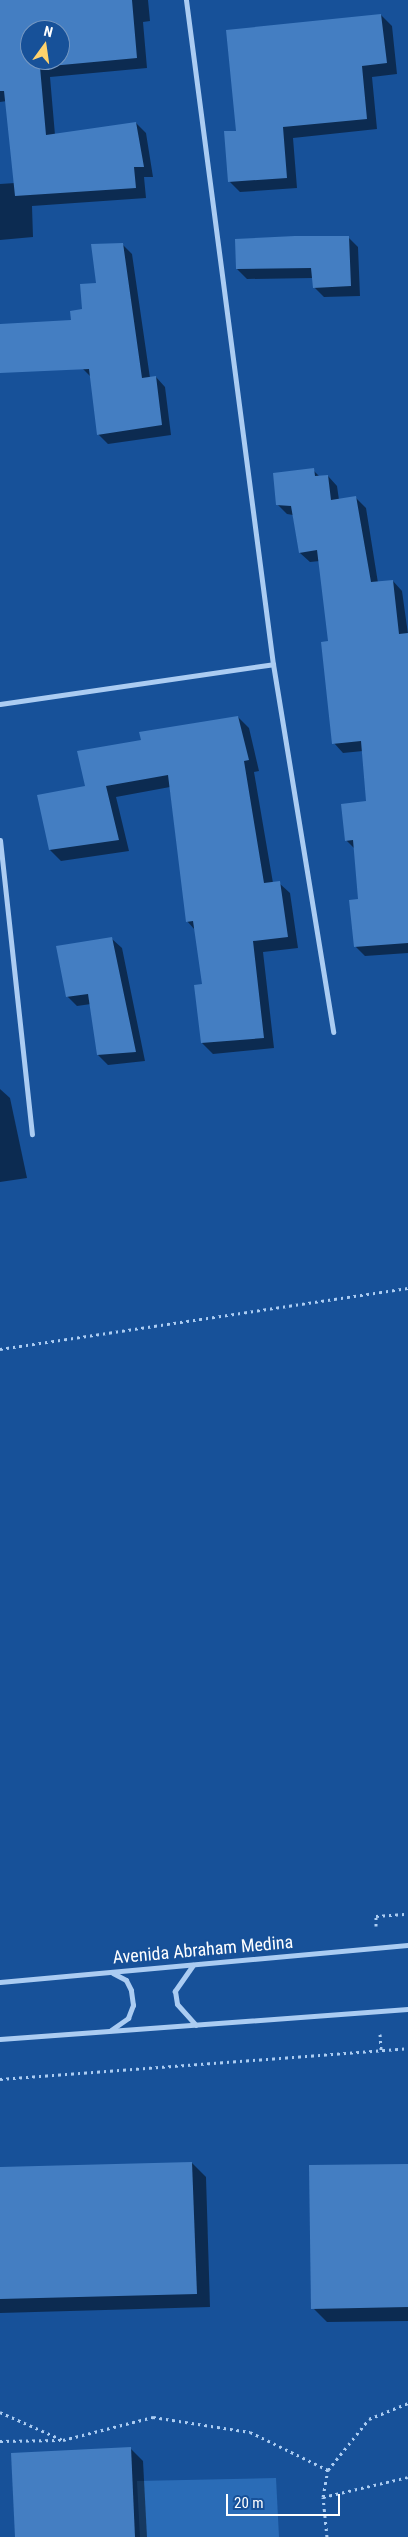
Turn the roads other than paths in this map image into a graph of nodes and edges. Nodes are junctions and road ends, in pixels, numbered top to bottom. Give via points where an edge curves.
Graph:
1 (186, 0) edge
2 (273, 664) junction
3 (0, 704) edge
4 (0, 840) edge
5 (333, 1032) dead end
6 (32, 1134) dead end
7 (408, 1945) edge
8 (193, 1964) junction
9 (112, 1972) junction
10 (0, 1982) edge
11 (408, 2009) edge
12 (196, 2025) junction
13 (110, 2030) junction
14 (0, 2039) edge

1 - 2 street
2 - 3 street
2 - 5 street
4 - 6 street
7 - 8 street, Avenida Abraham Medina
8 - 9 street, Avenida Abraham Medina
8 - 12 street via 174,1991 177,2004
9 - 10 street, Avenida Abraham Medina
9 - 13 street via 126,1980 133,2005 128,2018
11 - 12 street
12 - 13 street
13 - 14 street

